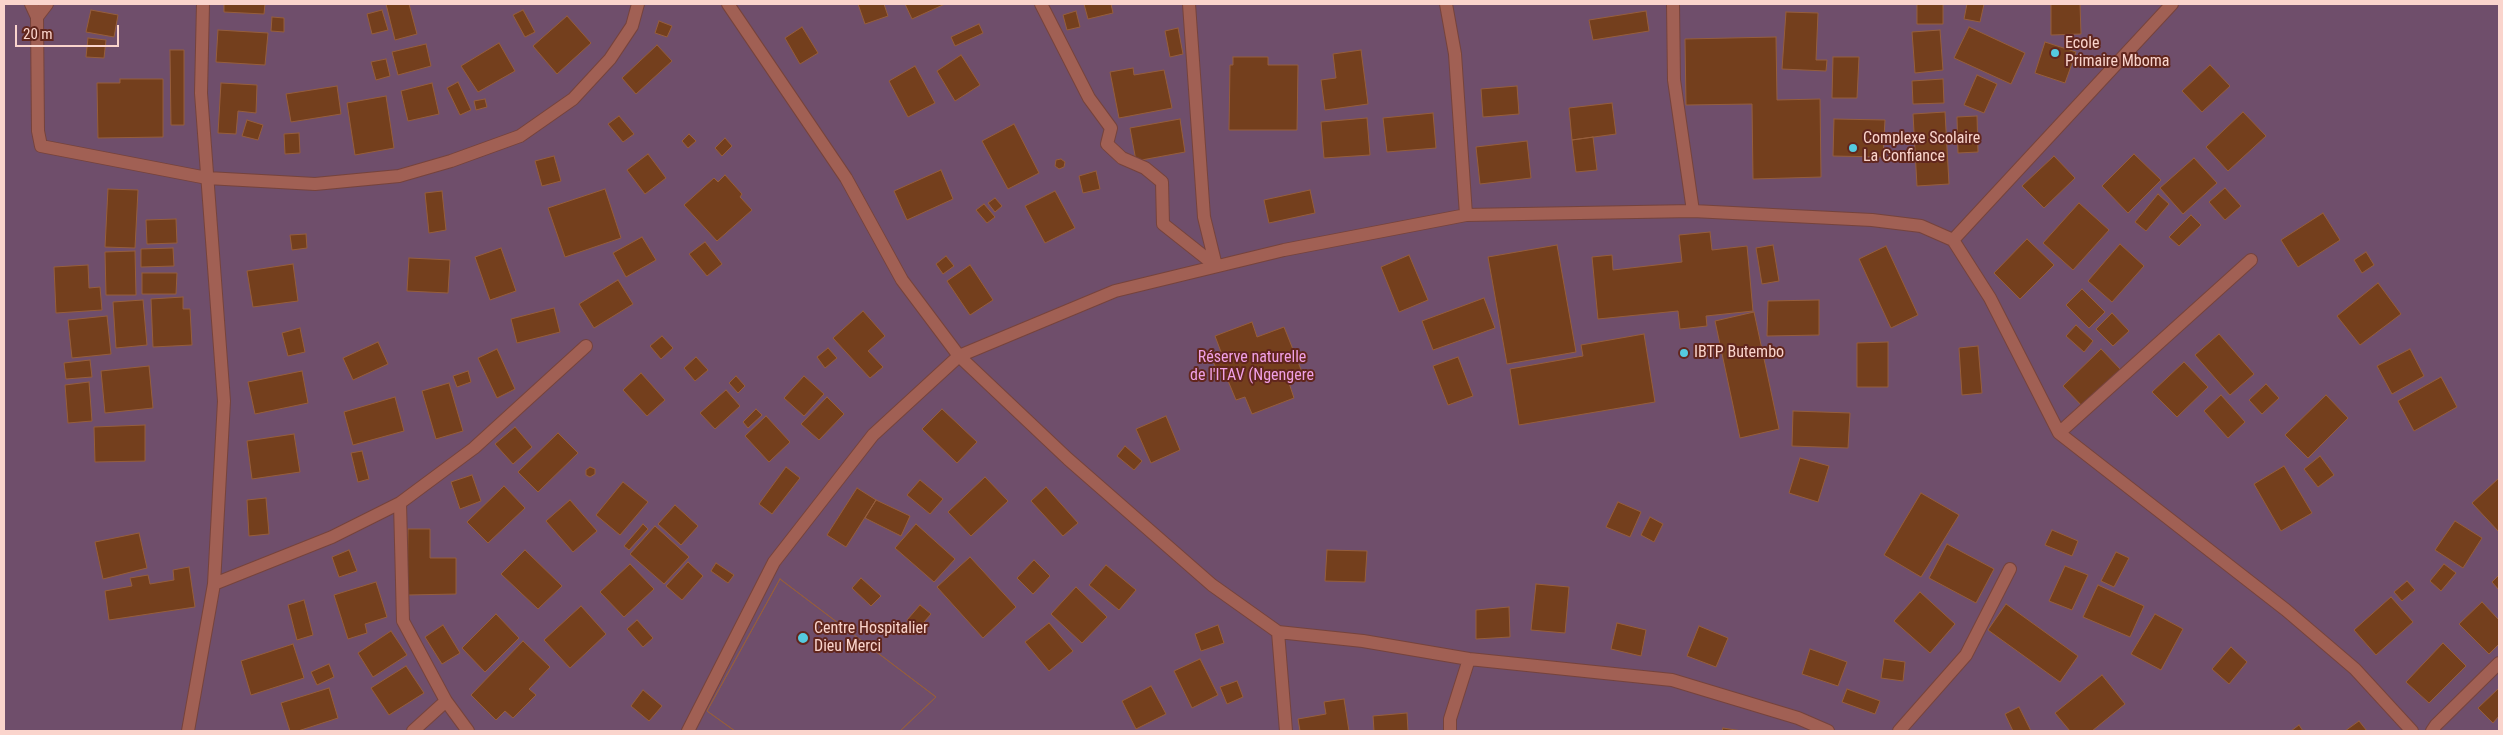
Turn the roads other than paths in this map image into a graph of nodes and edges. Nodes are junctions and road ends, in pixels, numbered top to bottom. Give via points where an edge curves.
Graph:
1 (31, 4) edge
2 (46, 4) edge
3 (203, 4) edge
4 (638, 4) edge
5 (728, 4) edge
6 (1040, 4) edge
7 (1188, 4) edge
8 (1446, 4) edge
9 (1674, 4) edge
10 (2172, 4) edge
11 (37, 17) junction
12 (207, 178) junction
13 (1692, 212) junction
14 (1466, 215) junction
15 (1953, 240) junction
16 (2251, 260) dead end
17 (1216, 266) junction
18 (586, 346) dead end
19 (960, 356) junction
20 (2059, 433) junction
21 (400, 503) junction
22 (2010, 569) dead end
23 (214, 584) junction
24 (1278, 632) junction
25 (1469, 659) junction
26 (2499, 663) edge
27 (446, 701) junction
28 (188, 731) edge
29 (413, 731) edge
30 (468, 731) edge
31 (688, 731) edge
32 (1286, 731) edge
33 (1450, 731) edge
34 (1828, 731) edge
35 (1899, 731) edge
36 (2412, 731) edge
37 (2432, 731) edge

1 - 11 street
2 - 11 street
3 - 12 street via 201,93
4 - 12 street via 632,26 610,59 573,99 520,136 399,176 315,184
5 - 19 street via 846,178 902,280
6 - 17 street via 1044,6 1089,98 1111,128 1108,144 1122,158 1145,168 1162,182 1163,224
7 - 17 street via 1204,217
8 - 14 street via 1455,54
9 - 13 street via 1674,80
10 - 15 street
11 - 12 street via 38,131 41,146
12 - 23 street via 224,401
13 - 14 street
13 - 15 street via 1872,220 1921,226
14 - 17 street
15 - 20 street via 1990,298
16 - 20 street
17 - 19 street via 1115,291
18 - 21 street via 474,448
19 - 24 street via 1068,459 1212,584
19 - 31 street via 873,435 774,562
20 - 36 street via 2286,610 2355,669
21 - 23 street via 332,537
21 - 27 street via 403,621
22 - 35 street via 1966,655
23 - 28 street
24 - 25 street via 1362,641
24 - 32 street
25 - 33 street via 1450,719
25 - 34 street via 1672,680 1798,718
26 - 37 street
27 - 29 street
27 - 30 street

